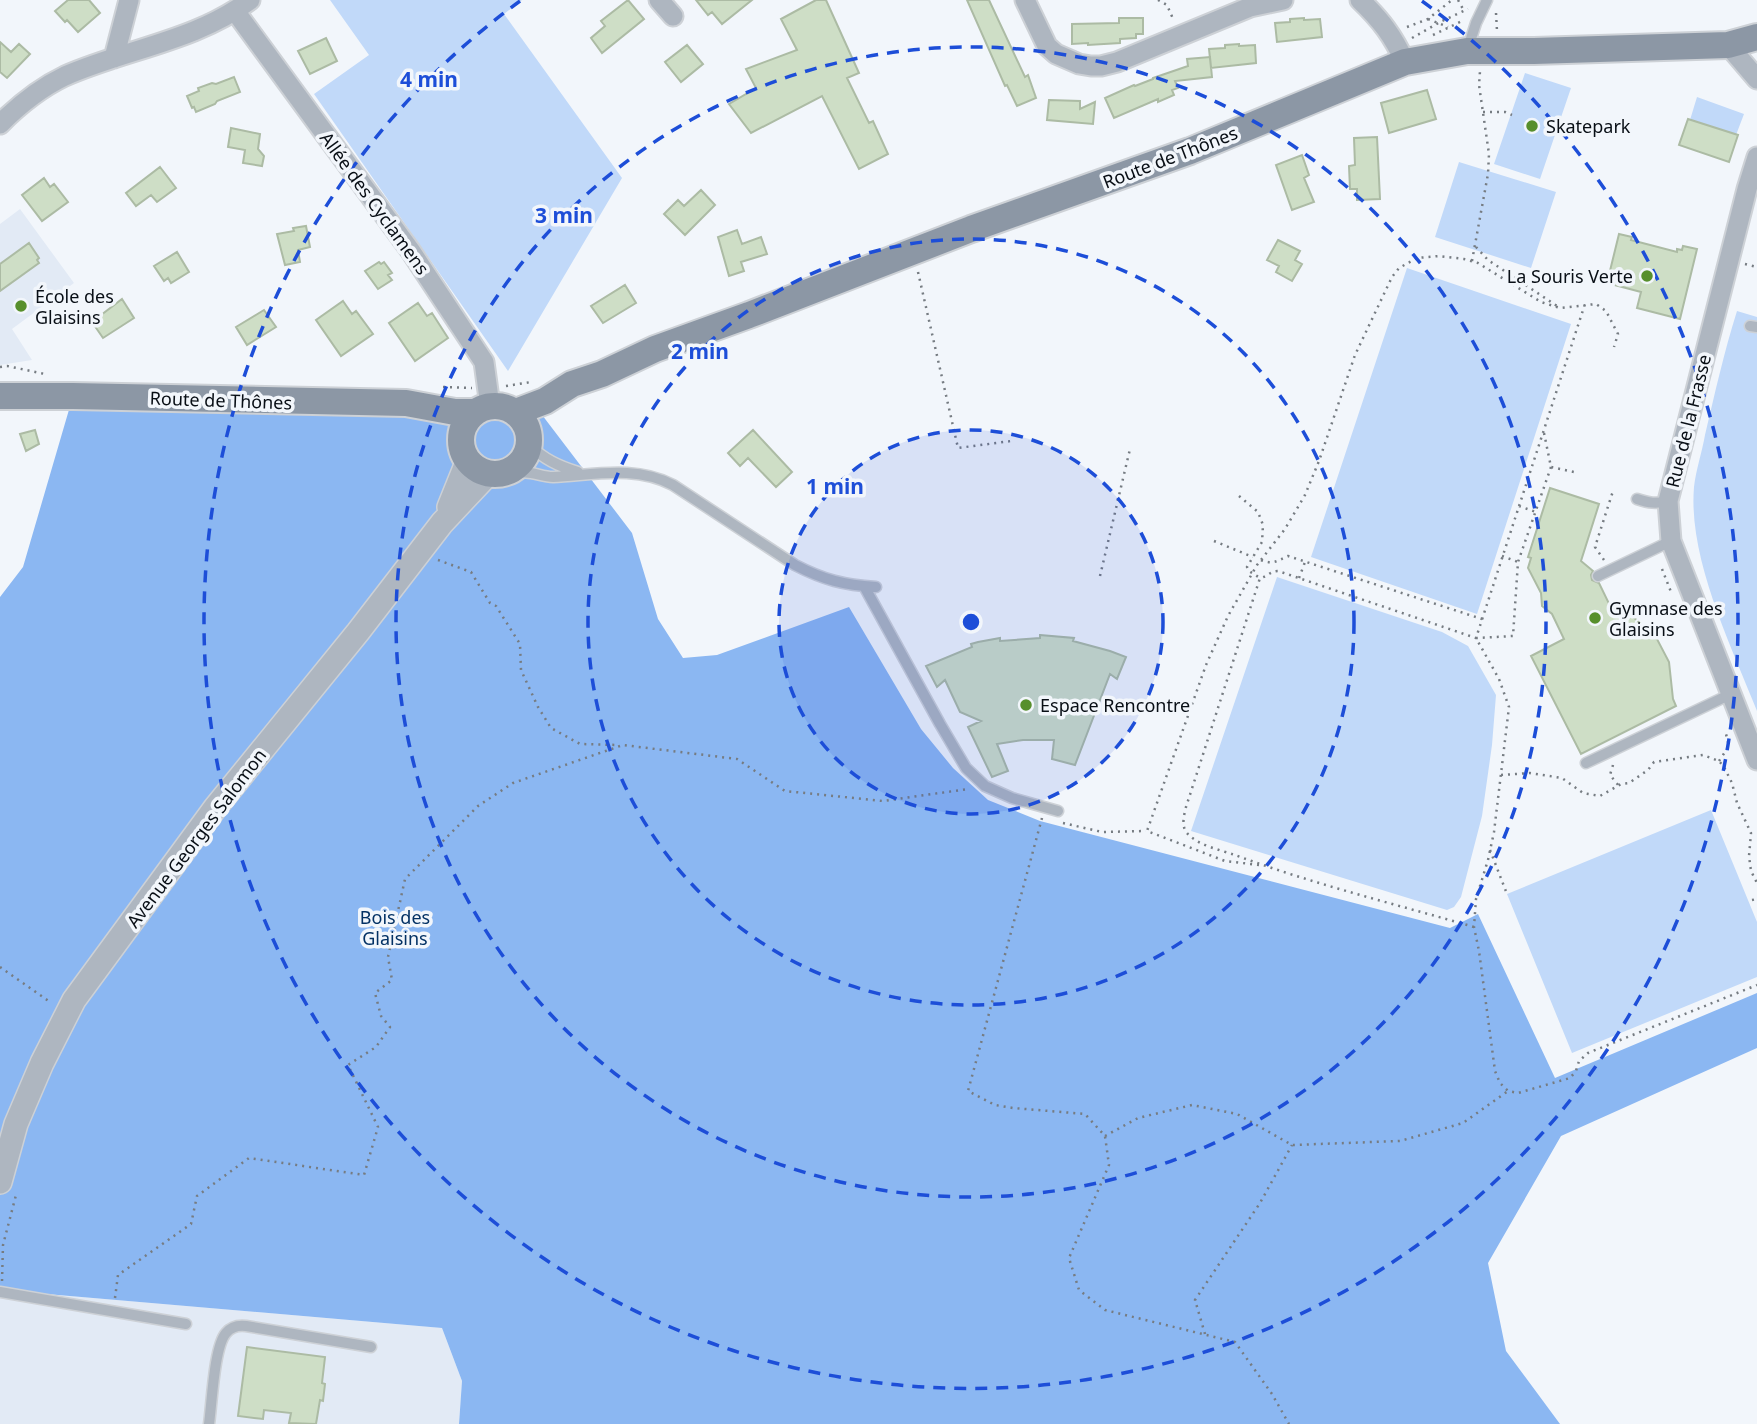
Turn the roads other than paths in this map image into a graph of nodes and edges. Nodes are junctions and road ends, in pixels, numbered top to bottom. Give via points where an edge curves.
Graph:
1 (129, 0) edge
2 (659, 0) edge
3 (1025, 0) edge
4 (1283, 0) edge
5 (1360, 0) edge
6 (1486, 2) edge
7 (243, 5) edge
8 (673, 16) dead end
9 (1757, 37) edge
10 (1728, 45) junction
11 (1398, 48) junction
12 (1481, 56) junction
13 (114, 58) junction
14 (1757, 79) edge
15 (2, 118) edge
16 (1757, 157) edge
17 (0, 383) edge
18 (0, 396) edge
19 (73, 396) junction
20 (370, 403) junction
21 (505, 416) junction
22 (482, 462) junction
23 (582, 474) junction
24 (1637, 499) dead end
25 (1668, 501) junction
26 (1671, 541) junction
27 (1598, 576) dead end
28 (864, 586) junction
29 (876, 587) dead end
30 (1731, 694) junction
31 (1757, 760) edge
32 (1587, 763) dead end
33 (1057, 816) road end
34 (8, 1187) edge
35 (1, 1292) edge
36 (186, 1324) dead end
37 (371, 1347) dead end
38 (209, 1424) edge

1 - 13 street
2 - 8 street
3 - 4 street via 1047,46 1056,54 1079,64 1101,66 1250,7
5 - 11 street via 1381,19
6 - 12 lane via 1476,23
7 - 13 street via 207,25
7 - 21 street, Allée des Cyclamens via 484,362
9 - 10 main road, Route de Thônes
10 - 12 main road, Route de Thônes
10 - 14 street
11 - 12 main road, Route de Thônes
11 - 21 main road, Route de Thônes via 1190,151 655,349 602,374 552,411
13 - 15 street via 64,77
16 - 25 street, Rue de la Frasse
17 - 19 main road, Route de Thônes
18 - 19 main road, Route de Thônes
19 - 20 main road, Route de Thônes
20 - 21 main road, Route de Thônes
20 - 22 main road, Route de Thônes via 435,421
21 - 22 main road via 467,420 462,430
21 - 22 main road via 522,461
21 - 23 lane via 542,457
22 - 23 lane via 549,477
22 - 34 street, Avenue Georges Salomon via 442,523 215,808 74,1000 16,1124
23 - 28 lane via 634,473 663,480 795,565 835,583
24 - 25 lane via 1658,504
25 - 26 street, Rue de la Frasse
26 - 27 lane
26 - 30 street, Rue de la Frasse
28 - 29 lane
28 - 33 lane via 966,768 985,786 1045,807
30 - 31 street, Rue de la Frasse
30 - 32 lane
35 - 36 lane
37 - 38 lane via 246,1326 229,1329 217,1357

